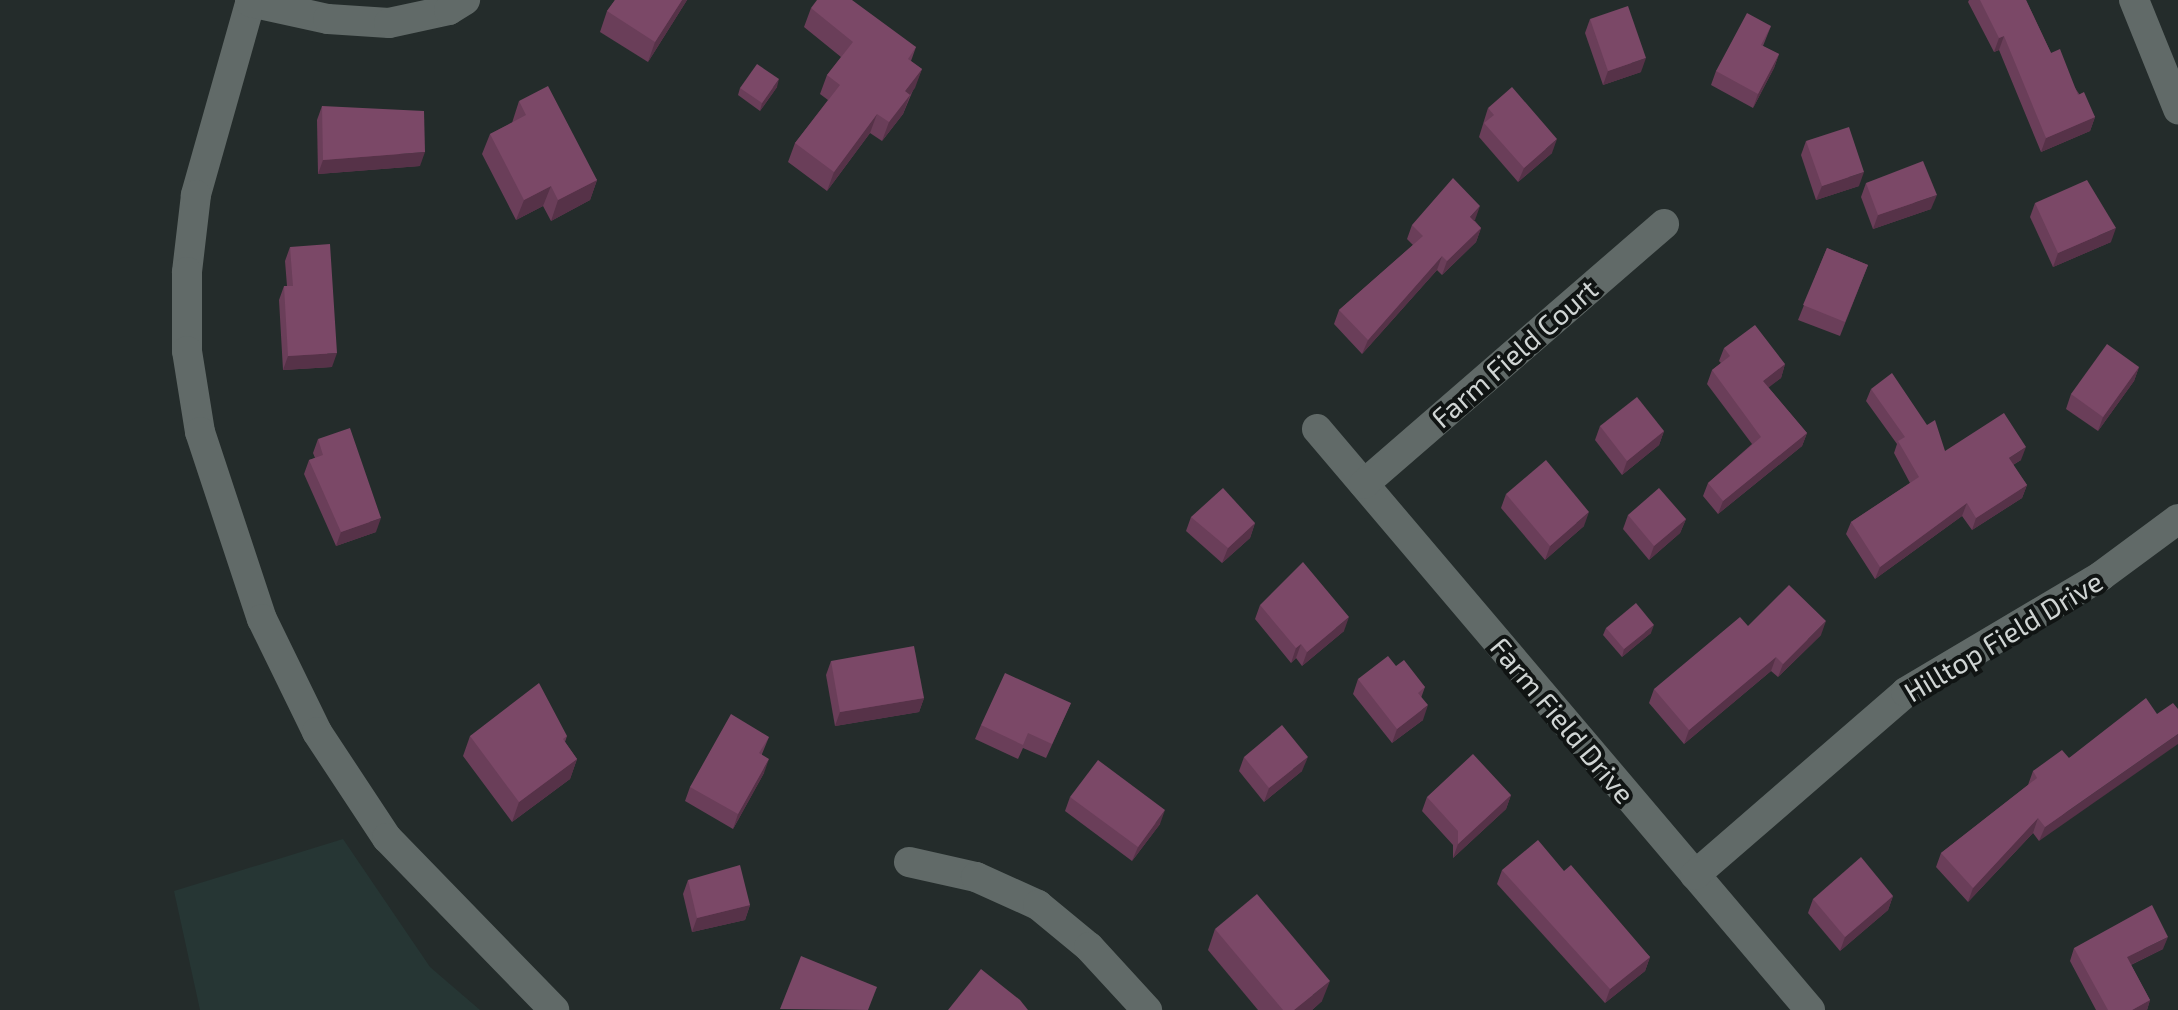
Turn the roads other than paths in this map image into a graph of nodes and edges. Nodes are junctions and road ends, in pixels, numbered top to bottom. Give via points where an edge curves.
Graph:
1 (465, 0) edge
2 (2134, 0) edge
3 (250, 1) edge
4 (2178, 109) edge
5 (1664, 224) dead end
6 (1317, 429) dead end
7 (1364, 484) junction
8 (2178, 520) edge
9 (909, 862) dead end
10 (1695, 875) junction
11 (554, 1010) edge
12 (1147, 1010) edge
13 (1810, 1010) edge

1 - 3 street via 449,10 388,23 328,19
2 - 4 street
3 - 11 street via 196,194 186,272 187,350 200,432 262,618 316,732 387,838
5 - 7 street, Farm Field Court
6 - 7 street, Farm Field Drive
7 - 10 street, Farm Field Drive
8 - 10 street, Hilltop Field Drive via 2101,576 1906,692
9 - 12 street via 976,877 1038,905 1090,947
10 - 13 street, Farm Field Drive

